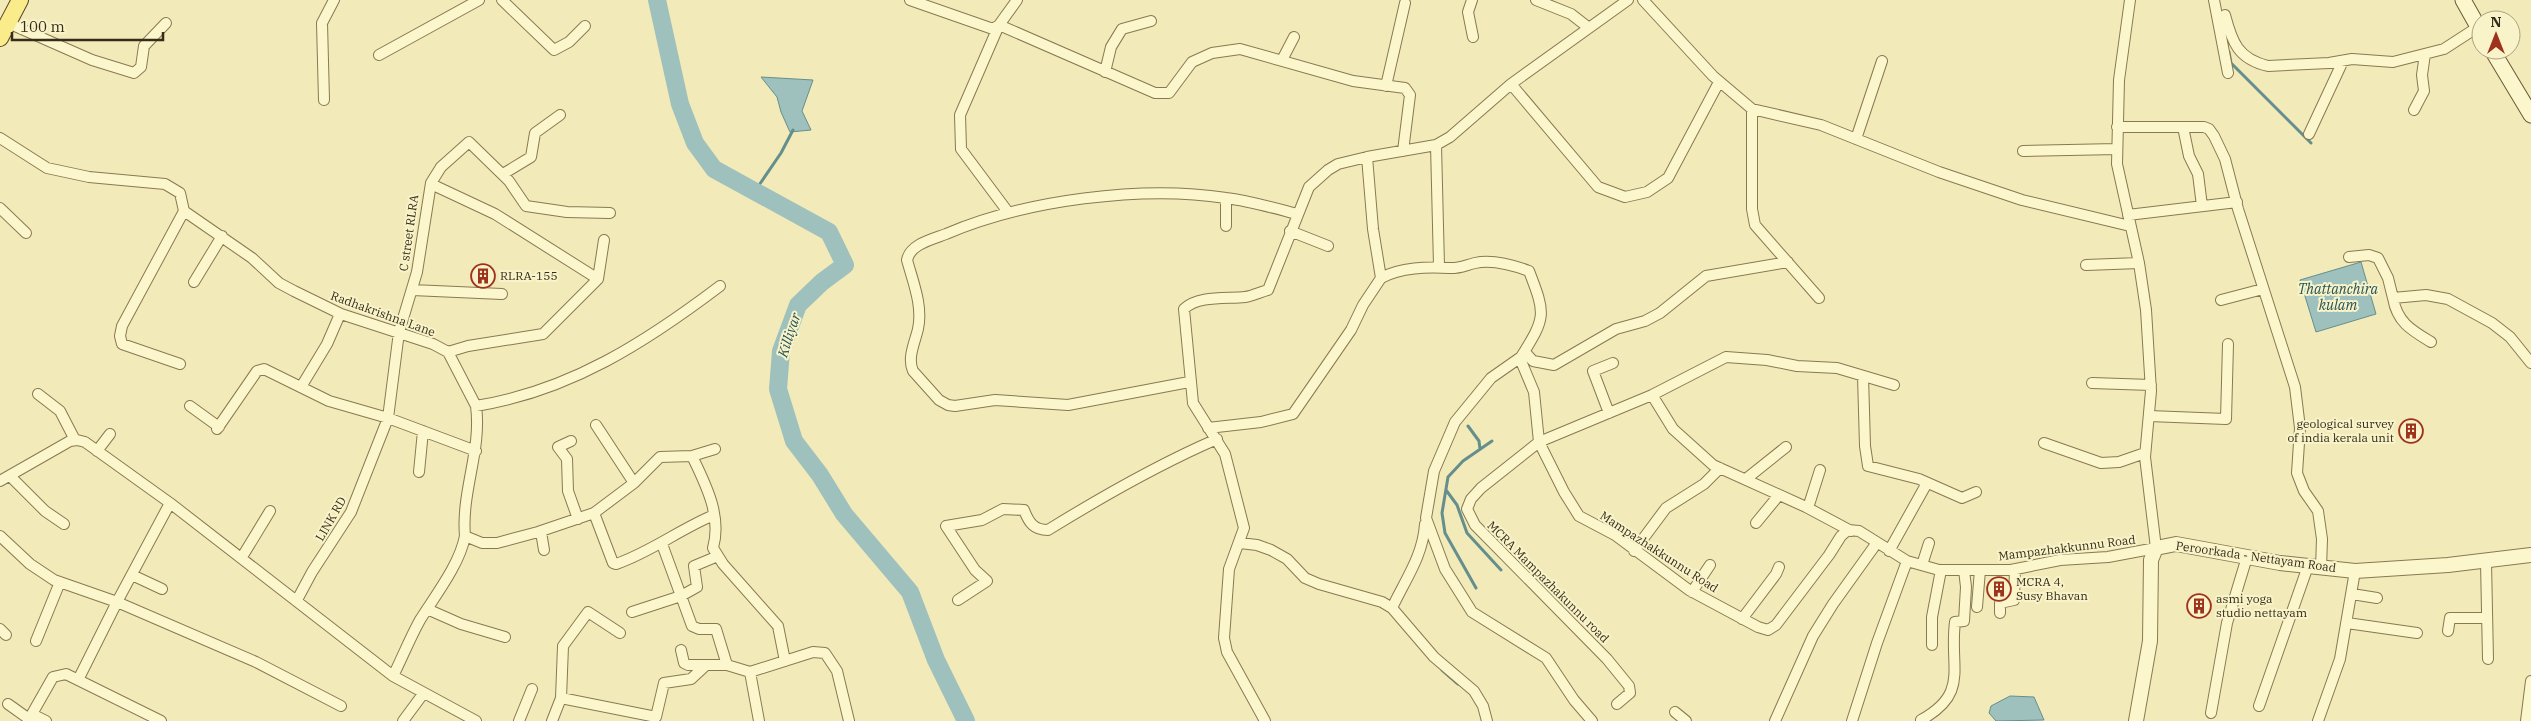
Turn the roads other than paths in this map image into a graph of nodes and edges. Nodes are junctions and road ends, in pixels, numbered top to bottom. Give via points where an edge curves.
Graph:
1 (9, 0) edge
2 (20, 0) edge
3 (334, 0) edge
4 (479, 0) edge
5 (502, 0) edge
6 (910, 0) edge
7 (1017, 0) edge
8 (1472, 0) edge
9 (1536, 0) edge
10 (1628, 0) edge
11 (1643, 0) edge
12 (2130, 0) edge
13 (2214, 0) edge
14 (2463, 0) edge
15 (1405, 3) dead end
16 (2471, 14) edge
17 (2225, 15) dead end
18 (1150, 21) dead end
19 (166, 23) dead end
20 (3, 26) edge
21 (585, 26) dead end
22 (999, 26) junction
23 (1589, 28) junction
24 (2471, 35) edge
25 (1294, 37) dead end
26 (1473, 37) dead end
27 (2425, 54) junction
28 (379, 55) dead end
29 (1282, 60) junction
30 (2498, 60) edge
31 (1882, 61) dead end
32 (2343, 61) junction
33 (1105, 72) junction
34 (2228, 73) dead end
35 (1719, 82) junction
36 (1511, 84) junction
37 (1386, 86) junction
38 (324, 100) dead end
39 (1752, 109) junction
40 (2414, 110) dead end
41 (560, 115) dead end
42 (2531, 115) edge
43 (2116, 127) junction
44 (2183, 127) junction
45 (2309, 134) dead end
46 (0, 138) edge
47 (1856, 139) junction
48 (1436, 145) junction
49 (2117, 150) junction
50 (1403, 151) junction
51 (2023, 152) dead end
52 (1367, 157) junction
53 (503, 174) junction
54 (431, 184) junction
55 (1226, 198) junction
56 (2237, 202) junction
57 (2202, 206) junction
58 (0, 208) edge
59 (184, 211) junction
60 (1008, 212) junction
61 (610, 214) dead end
62 (1297, 214) junction
63 (2128, 216) junction
64 (1226, 226) dead end
65 (2130, 226) junction
66 (1290, 231) junction
67 (26, 233) dead end
68 (222, 236) junction
69 (604, 240) dead end
70 (1328, 246) dead end
71 (2349, 257) dead end
72 (1788, 262) junction
73 (2139, 263) junction
74 (1439, 266) junction
75 (2086, 266) dead end
76 (1380, 278) junction
77 (598, 279) junction
78 (194, 282) dead end
79 (720, 286) dead end
80 (2263, 289) junction
81 (412, 290) junction
82 (502, 294) dead end
83 (1819, 298) dead end
84 (2393, 298) junction
85 (2221, 300) dead end
86 (340, 314) junction
87 (399, 332) junction
88 (2431, 342) dead end
89 (2228, 344) dead end
90 (448, 352) junction
91 (1523, 354) junction
92 (1613, 363) dead end
93 (180, 364) dead end
94 (2531, 364) edge
95 (1863, 376) junction
96 (1189, 382) junction
97 (2092, 383) dead end
98 (1894, 385) dead end
99 (2151, 385) junction
100 (301, 387) junction
101 (38, 394) dead end
102 (1652, 395) junction
103 (190, 406) dead end
104 (476, 406) junction
105 (1609, 413) junction
106 (2149, 416) junction
107 (388, 418) junction
108 (596, 425) dead end
109 (1208, 428) junction
110 (423, 431) junction
111 (110, 434) dead end
112 (1217, 439) junction
113 (73, 441) junction
114 (571, 441) dead end
115 (1539, 442) junction
116 (2044, 443) dead end
117 (1786, 448) dead end
118 (715, 449) dead end
119 (97, 451) junction
120 (476, 451) junction
121 (2145, 454) junction
122 (692, 456) junction
123 (1720, 468) junction
124 (1820, 470) dead end
125 (419, 472) dead end
126 (5, 479) edge
127 (1746, 479) junction
128 (634, 483) junction
129 (1927, 483) junction
130 (1976, 492) dead end
131 (1779, 495) junction
132 (170, 503) junction
133 (1808, 508) junction
134 (270, 512) dead end
135 (594, 513) junction
136 (714, 515) junction
137 (1426, 518) junction
138 (578, 519) junction
139 (1756, 523) dead end
140 (64, 524) dead end
141 (1851, 531) junction
142 (541, 532) junction
143 (0, 536) edge
144 (466, 536) junction
145 (1240, 543) junction
146 (1929, 543) dead end
147 (662, 544) junction
148 (1876, 544) junction
149 (2156, 548) junction
150 (544, 550) dead end
151 (1634, 551) junction
152 (1889, 551) junction
153 (2531, 555) edge
154 (718, 556) junction
155 (2247, 557) junction
156 (242, 558) junction
157 (1908, 561) junction
158 (2486, 562) junction
159 (1710, 565) dead end
160 (1922, 566) junction
161 (1778, 567) dead end
162 (2314, 567) junction
163 (2015, 569) junction
164 (1941, 570) junction
165 (1964, 570) junction
166 (1980, 570) junction
167 (2355, 571) junction
168 (132, 575) junction
169 (60, 582) junction
170 (162, 589) dead end
171 (1692, 592) junction
172 (2352, 594) junction
173 (681, 596) junction
174 (2376, 598) dead end
175 (297, 600) junction
176 (958, 600) dead end
177 (117, 602) junction
178 (1978, 607) dead end
179 (1392, 608) junction
180 (427, 609) junction
181 (632, 612) dead end
182 (2000, 613) dead end
183 (2487, 618) junction
184 (1742, 619) junction
185 (2347, 624) junction
186 (2448, 631) dead end
187 (620, 633) dead end
188 (2417, 633) dead end
189 (505, 637) dead end
190 (36, 641) dead end
191 (1932, 645) dead end
192 (681, 650) dead end
193 (2488, 659) dead end
194 (785, 661) junction
195 (727, 665) junction
196 (705, 666) junction
197 (750, 672) junction
198 (394, 676) junction
199 (78, 680) junction
200 (2531, 681) edge
201 (532, 688) dead end
202 (423, 694) junction
203 (561, 698) junction
204 (8, 704) dead end
205 (1617, 704) dead end
206 (341, 706) dead end
207 (2258, 706) dead end
208 (1675, 712) dead end
209 (2211, 712) dead end
210 (30, 718) edge
211 (1921, 720) edge
212 (46, 721) edge
213 (161, 721) edge
214 (403, 721) edge
215 (476, 721) edge
216 (519, 721) edge
217 (552, 721) edge
218 (760, 721) edge
219 (849, 721) edge
220 (1265, 721) edge
221 (1487, 721) edge
222 (1592, 721) edge
223 (1686, 721) edge
224 (1775, 721) edge
225 (1852, 721) edge
226 (2136, 721) edge
227 (2318, 721) edge
228 (2526, 721) edge

1 - 20 main road
2 - 20 main road
3 - 38 street via 322,24
4 - 28 street
5 - 21 street via 554,50 569,42
6 - 22 street via 989,29
7 - 22 street
8 - 26 street via 1468,12
9 - 23 street via 1571,14
10 - 23 street
11 - 35 street
12 - 43 street
13 - 34 street
14 - 16 main road
15 - 37 street
17 - 32 street via 2233,43 2258,64 2278,66
18 - 33 street via 1122,29 1111,47
19 - 20 street via 144,46 141,67 134,73
22 - 33 street
22 - 60 street via 960,115 961,149
23 - 36 street
24 - 27 street via 2444,49
25 - 29 street
27 - 32 street via 2393,62
27 - 40 street via 2424,91
29 - 33 street via 1240,49 1212,53 1192,62 1170,93 1155,93
29 - 37 street via 1353,81
30 - 42 main road
31 - 47 street
32 - 45 street
35 - 36 street via 1668,178 1647,192 1625,197 1598,187
35 - 39 street
36 - 48 street via 1450,137
37 - 50 street via 1405,88 1409,92
39 - 47 street via 1821,125
39 - 72 street via 1755,225
41 - 53 street via 535,133 531,157
43 - 44 street
43 - 49 street
44 - 56 street via 2207,128 2214,136
44 - 57 street via 2189,156 2198,174
46 - 59 street via 47,168 88,178 165,184 180,193
47 - 65 street via 2022,200
48 - 50 street
48 - 74 street
49 - 51 street
49 - 63 street
50 - 52 street
52 - 62 street via 1338,164 1328,170 1310,187
52 - 76 street via 1372,230
53 - 54 street, C street RLRA via 469,142 441,167
53 - 61 street, C street RLRA via 526,206
54 - 77 street via 495,214
54 - 81 street, C street RLRA
55 - 60 street via 1155,192 1059,202
55 - 62 street
55 - 64 street
56 - 57 street
56 - 80 street
57 - 63 street
58 - 67 street
59 - 68 street, Radhakrishna Lane
59 - 93 street via 122,326 120,336 122,344
60 - 96 street via 915,246 908,255 919,310 919,327 910,365 939,400 955,406 995,400 1068,405
62 - 66 street
63 - 65 street
65 - 73 street
66 - 70 street
66 - 96 street via 1268,290 1247,297 1206,300 1184,309
68 - 78 street
68 - 86 street, Radhakrishna Lane via 279,283
69 - 77 street
71 - 84 street via 2369,255 2378,258
72 - 83 street
72 - 91 street via 1706,276 1660,313 1616,329 1554,366 1534,361
73 - 75 street
73 - 99 street
74 - 76 street via 1404,270
74 - 91 street via 1450,268 1476,262 1529,271 1542,306 1536,334
76 - 109 street via 1351,330 1293,414 1261,422
77 - 90 street via 543,334
79 - 104 street via 662,329 582,374 512,400
80 - 85 street
80 - 162 street via 2295,387 2300,428 2297,473 2304,491 2318,511 2322,539
81 - 82 street
81 - 87 street, C street RLRA
84 - 88 street via 2395,310 2404,325
84 - 94 street via 2426,295 2448,300 2510,337
86 - 87 street, Radhakrishna Lane
86 - 100 street via 327,344
87 - 90 street, Radhakrishna Lane
87 - 107 street, C street RLRA
89 - 106 street via 2226,419
90 - 104 street
91 - 115 street via 1534,392
91 - 137 street via 1490,378 1454,422 1434,472
92 - 105 street via 1593,371
95 - 98 street, MCRA Mampazhakunnu road
95 - 102 street, MCRA Mampazhakunnu road via 1837,368 1726,357
95 - 129 street via 1868,466
96 - 109 street via 1193,403
97 - 99 street
99 - 106 street
100 - 103 street via 261,368 218,428
100 - 107 street via 329,402
101 - 113 street via 60,411
102 - 105 street, MCRA Mampazhakunnu road
102 - 123 street via 1672,429 1712,465
104 - 120 street
105 - 115 street, MCRA Mampazhakunnu road
106 - 121 street
107 - 110 street
107 - 175 street, LINK RD via 352,512
108 - 128 street
109 - 112 street
110 - 120 street
110 - 125 street
111 - 119 street
112 - 145 street via 1230,468 1242,512 1244,528
112 - 176 street via 1168,460 1048,530 1038,530 1029,523 1024,510 1003,509 982,520 946,526 974,570 987,581
113 - 119 street via 85,442
113 - 126 street
114 - 138 street via 558,448 566,459 568,491
115 - 151 street, Mampazhakkunnu Road via 1579,516 1615,535
115 - 205 street, MCRA Mampazhakunnu road via 1481,488 1471,499 1468,510 1475,526 1625,680 1630,693
116 - 121 street via 2101,463
117 - 127 street
118 - 122 street
119 - 132 street
120 - 144 street via 464,514
121 - 149 street
122 - 128 street via 660,458
122 - 136 street via 709,491
123 - 127 street
123 - 151 street via 1704,484 1666,508
124 - 133 street
126 - 140 street
127 - 131 street
128 - 135 street
129 - 130 street via 1962,498
129 - 152 street
131 - 133 street
131 - 139 street
132 - 156 street
132 - 168 street
133 - 141 street
134 - 156 street
135 - 138 street
135 - 147 street via 613,563 621,563
136 - 147 street via 692,524
136 - 154 street via 717,533 713,548
137 - 179 street via 1419,555
137 - 222 street via 1445,569 1472,612 1546,658
138 - 142 street
141 - 148 street, Mampazhakkunnu Road via 1859,532
141 - 184 street, Mampazhakkunnu Road via 1841,536 1806,588 1773,628 1764,629
142 - 144 street via 497,543 482,543
142 - 150 street
143 - 169 street via 30,564
144 - 180 street via 462,554
145 - 179 street via 1271,550 1305,578 1319,584 1382,602
145 - 220 street via 1228,569 1224,638 1226,652
146 - 160 street
147 - 173 street
148 - 152 street, Mampazhakkunnu Road
148 - 224 street via 1813,636
149 - 155 street, Peroorkada - Nettayam Road via 2176,544
149 - 163 street, Mampazhakkunnu Road via 2108,558 2060,560
149 - 226 street via 2151,560 2150,641
151 - 171 street, Mampazhakkunnu Road
152 - 157 street, Mampazhakkunnu Road
153 - 158 street, Peroorkada - Nettayam Road
154 - 173 street via 694,566 697,587
154 - 194 street via 778,626
155 - 162 street, Peroorkada - Nettayam Road
155 - 209 street via 2227,623
156 - 175 street
157 - 160 street, Mampazhakkunnu Road
157 - 225 street
158 - 167 street, Peroorkada - Nettayam Road
158 - 183 street
159 - 171 street
160 - 164 street, Mampazhakkunnu Road
161 - 184 street
162 - 167 street, Peroorkada - Nettayam Road
162 - 207 street
163 - 166 street, Mampazhakkunnu Road
163 - 182 street via 2014,600 2000,603
164 - 165 street, Mampazhakkunnu Road
164 - 191 street via 1932,617
165 - 166 street, Mampazhakkunnu Road
165 - 211 street via 1964,621 1955,622 1953,686 1948,701
166 - 178 street
167 - 172 street
168 - 170 street
168 - 177 street
169 - 177 street
169 - 190 street
171 - 184 street, Mampazhakkunnu Road
172 - 174 street
172 - 185 street
173 - 181 street
173 - 195 street via 692,626 716,629
175 - 198 street
177 - 199 street
177 - 206 street via 256,662
179 - 221 street via 1434,657 1474,691
180 - 189 street via 452,621
180 - 198 street
183 - 186 street via 2450,618
183 - 193 street
185 - 188 street
185 - 227 street via 2340,659
187 - 203 street via 588,612 563,646
192 - 196 street via 684,662
194 - 197 street
194 - 219 street via 813,652 826,654 837,671
195 - 196 street
195 - 197 street
196 - 203 street via 691,679 664,683 656,717
197 - 218 street
198 - 202 street
199 - 210 street via 66,674 54,677
199 - 213 street
200 - 228 street
201 - 216 street
202 - 214 street
202 - 215 street
203 - 217 street
204 - 210 street
208 - 223 street
210 - 212 street

